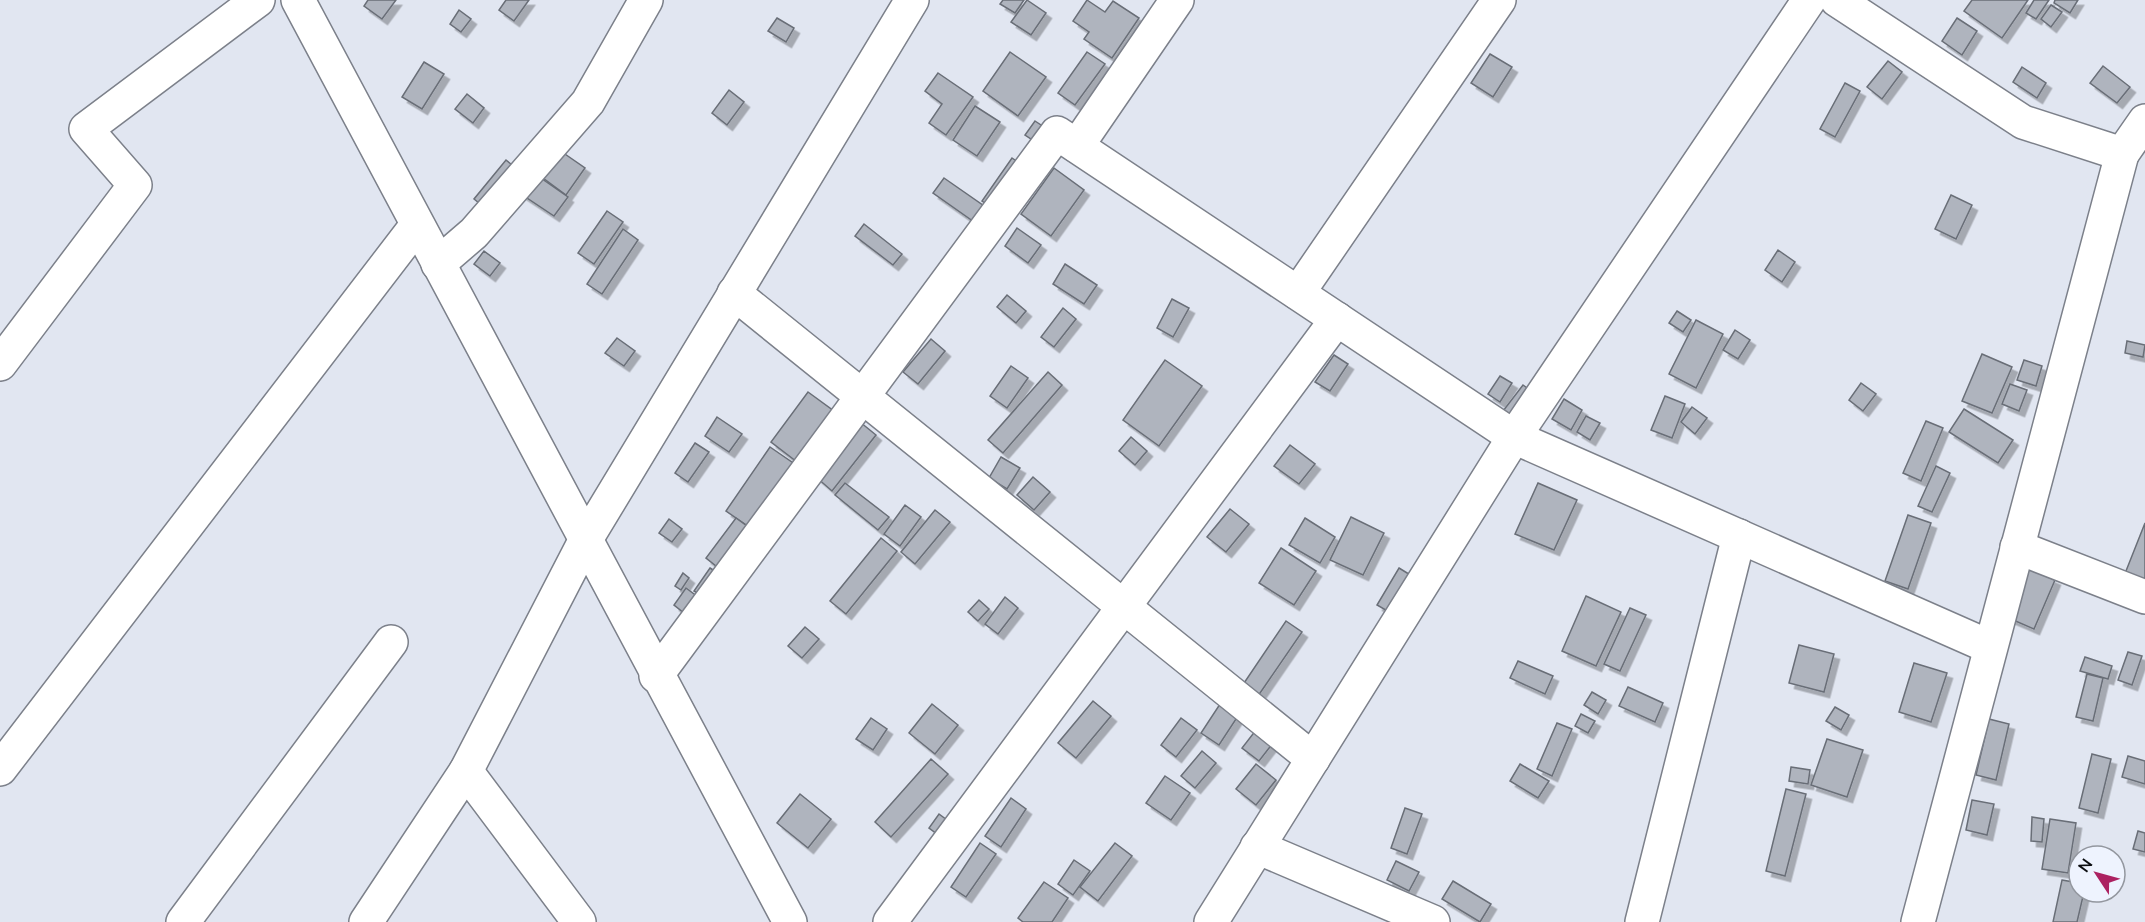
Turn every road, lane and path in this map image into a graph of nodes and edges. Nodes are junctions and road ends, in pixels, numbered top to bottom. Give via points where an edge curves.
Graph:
1 (258, 0) edge
2 (646, 0) edge
3 (912, 0) edge
4 (1177, 0) edge
5 (1498, 0) edge
6 (1809, 0) edge
7 (1837, 0) edge
8 (304, 4) edge
9 (2145, 122) edge
10 (1077, 146) junction
11 (2122, 154) junction
12 (417, 225) junction
13 (438, 264) junction
14 (734, 293) junction
15 (1298, 293) junction
16 (1337, 319) junction
17 (0, 364) edge
18 (862, 397) junction
19 (1514, 437) junction
20 (1739, 536) junction
21 (585, 541) junction
22 (2017, 547) junction
23 (2145, 597) edge
24 (1123, 608) junction
25 (391, 642) dead end
26 (1990, 647) junction
27 (656, 676) junction
28 (1313, 759) junction
29 (0, 769) edge
30 (466, 771) junction
31 (1257, 847) junction
32 (384, 908) edge
33 (183, 922) edge
34 (366, 922) edge
35 (579, 922) edge
36 (790, 922) edge
37 (890, 922) edge
38 (1211, 922) edge
39 (1433, 922) edge
40 (1642, 922) edge
41 (1918, 922) edge

1 - 17 street via 86,129 135,185
2 - 13 street via 588,102 474,233
3 - 14 street
4 - 10 street
5 - 15 street
6 - 19 street
7 - 11 street via 2023,122
8 - 12 street
9 - 11 street
10 - 15 street
10 - 18 street via 1057,133
11 - 22 street
12 - 13 street
12 - 29 street
13 - 21 street
14 - 18 street
14 - 21 street
15 - 16 street
16 - 19 street
16 - 24 street
18 - 24 street
18 - 27 street
19 - 20 street
19 - 28 street
20 - 26 street
20 - 40 street
21 - 27 street
21 - 30 street
22 - 23 street
22 - 26 street
24 - 28 street
24 - 37 street
25 - 33 street
26 - 41 street
27 - 36 street
28 - 31 street
30 - 32 street
30 - 35 street
31 - 38 street
31 - 39 street
32 - 34 street

